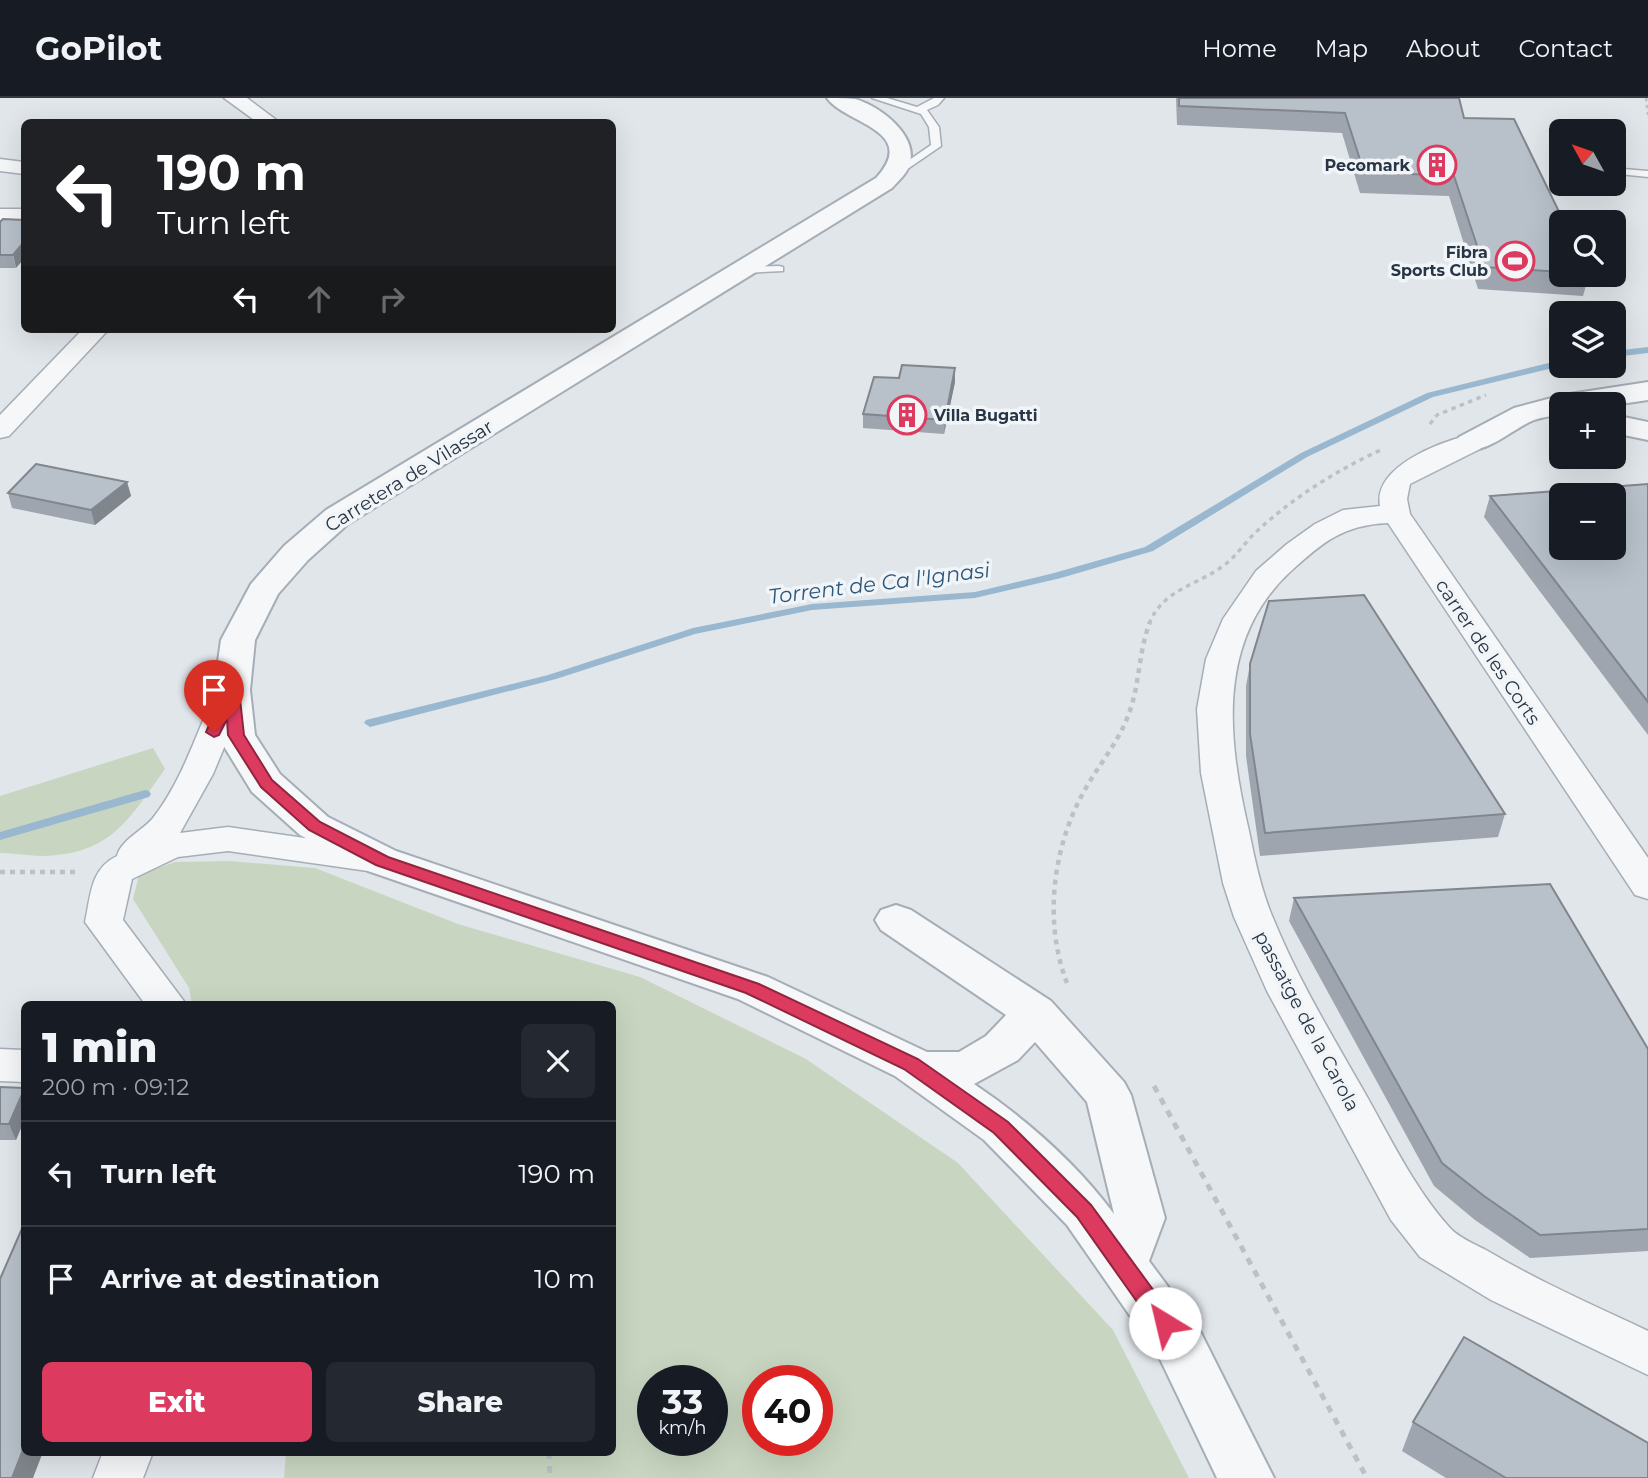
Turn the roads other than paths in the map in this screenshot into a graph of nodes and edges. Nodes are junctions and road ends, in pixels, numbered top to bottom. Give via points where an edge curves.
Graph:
1 (234, 98) edge
2 (838, 98) edge
3 (877, 98) edge
4 (939, 98) edge
5 (920, 109) junction
6 (265, 119) edge
7 (0, 165) edge
8 (21, 168) edge
9 (1626, 172) edge
10 (1648, 174) edge
11 (884, 183) junction
12 (21, 215) edge
13 (0, 216) edge
14 (93, 333) edge
15 (1648, 391) edge
16 (1626, 395) edge
17 (1648, 400) edge
18 (1549, 408) edge
19 (1648, 410) edge
20 (1549, 426) edge
21 (1626, 426) edge
22 (0, 430) edge
23 (1648, 431) edge
24 (1470, 443) junction
25 (1396, 514) junction
26 (232, 690) junction
27 (382, 861) junction
28 (115, 872) junction
29 (1648, 886) edge
30 (896, 920) dead end
31 (164, 1001) edge
32 (1035, 1013) junction
33 (0, 1065) edge
34 (21, 1066) edge
35 (918, 1069) junction
36 (1123, 1264) junction
37 (1648, 1354) edge
38 (126, 1456) edge
39 (118, 1478) edge
40 (1246, 1478) edge

1 - 6 street
2 - 11 street via 871,115 891,132 900,148 898,166
3 - 5 lane
4 - 5 lane
5 - 11 lane via 934,127 936,146
7 - 8 street
9 - 10 lane
11 - 26 street, Carretera de Vilassar via 761,270 337,517 296,553 263,591 238,640
12 - 13 street
14 - 22 street
15 - 16 street
17 - 19 street
18 - 24 street via 1524,414
20 - 24 street
21 - 23 street
24 - 25 street via 1397,481
25 - 29 street, carrer de les Corts
25 - 37 street, passatge de la Carola via 1353,516 1325,530 1267,578 1238,619 1222,659 1214,709 1218,773 1242,883 1287,991 1407,1207 1436,1244 1507,1286
26 - 27 street, Carretera de Vilassar via 236,735 266,783 314,826
26 - 28 street via 196,774 166,827
27 - 28 street via 228,839 170,846
27 - 35 street, Carretera de Vilassar via 753,988
28 - 31 street via 104,922
30 - 32 street
32 - 35 street via 1002,1048 966,1069
32 - 36 street via 1108,1095 1140,1219
33 - 34 street
35 - 36 street, Carretera de Vilassar via 1001,1127 1084,1211
36 - 40 street, Carretera de Vilassar via 1179,1343
38 - 39 street

